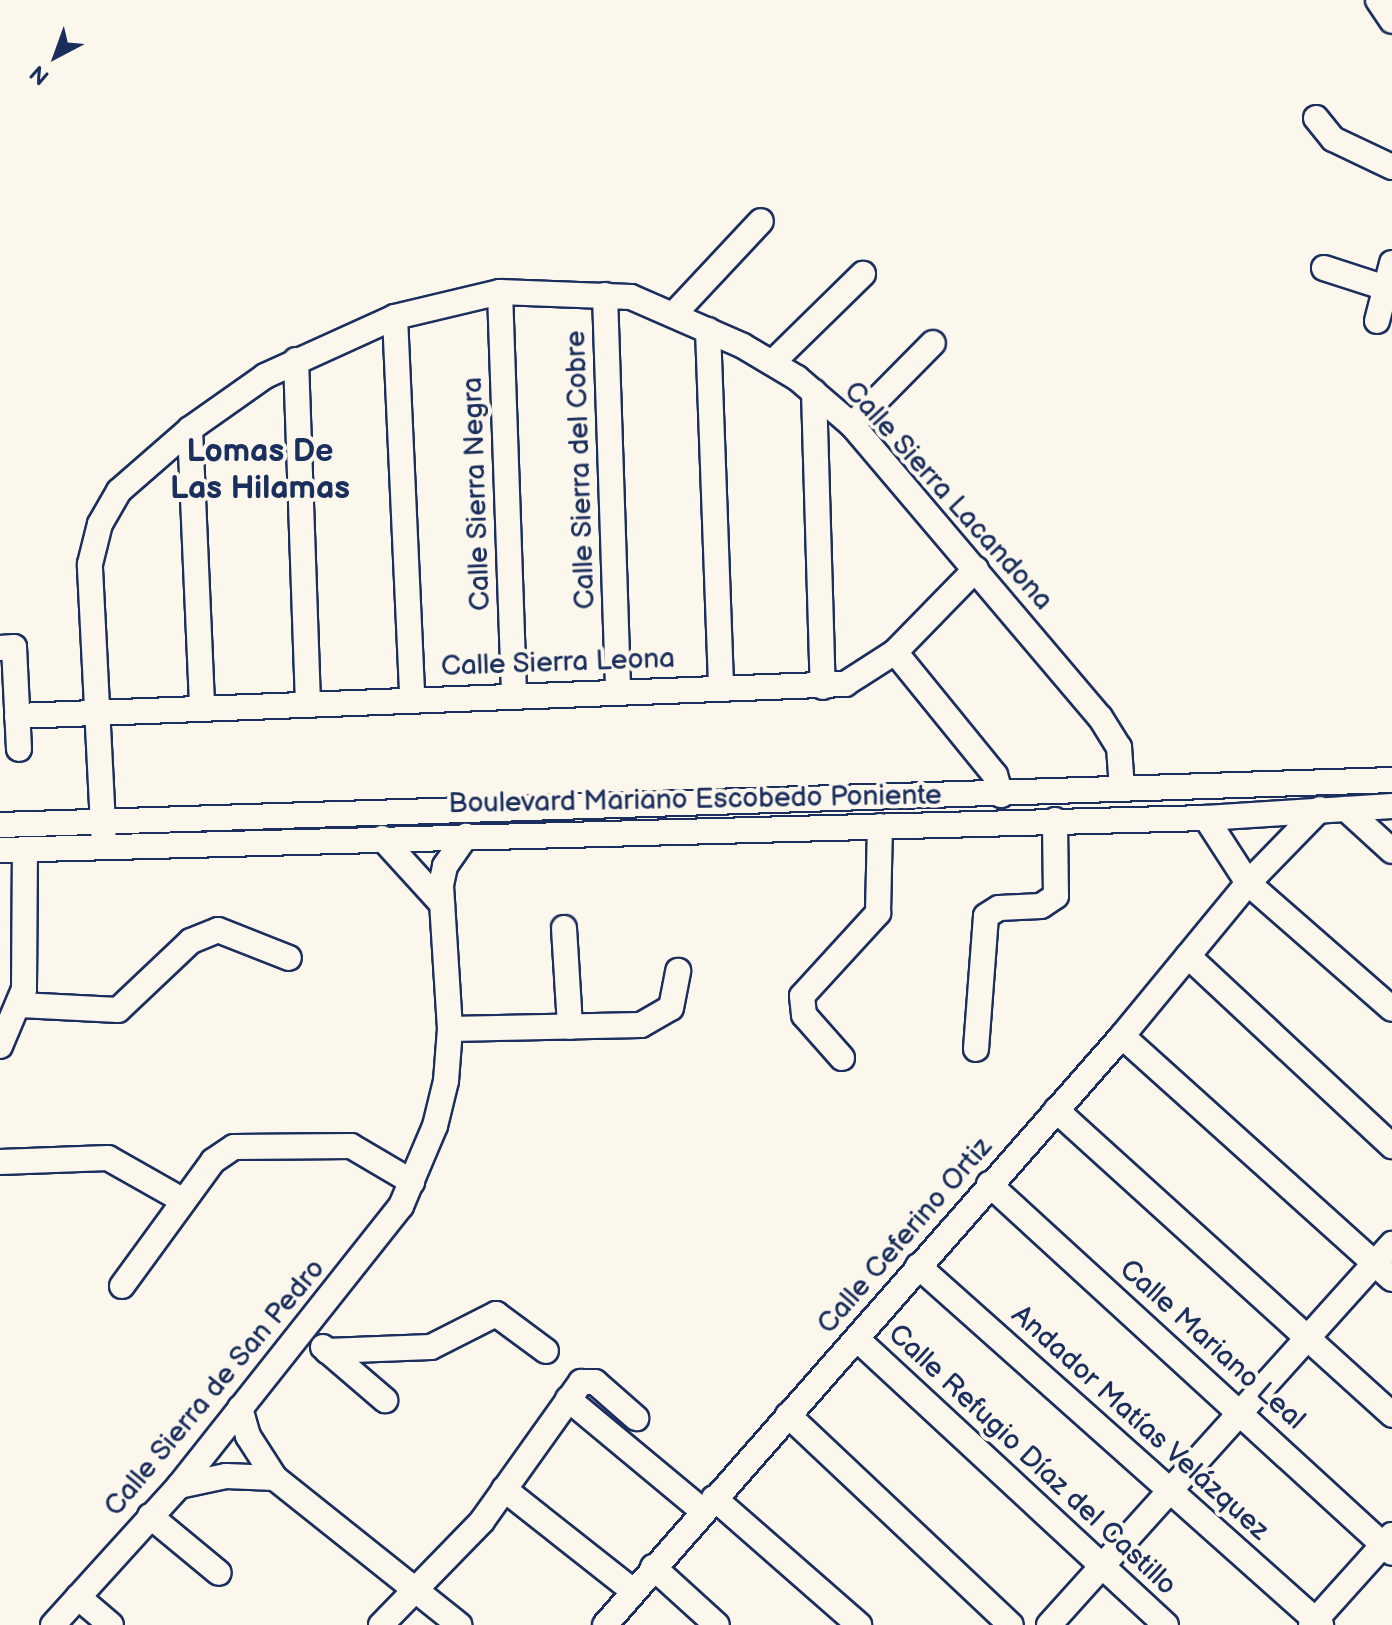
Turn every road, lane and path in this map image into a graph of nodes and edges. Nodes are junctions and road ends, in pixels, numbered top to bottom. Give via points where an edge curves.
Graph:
1 (1378, 0) edge
2 (1392, 21) edge
3 (1316, 118) dead end
4 (1392, 167) edge
5 (761, 221) dead end
6 (1392, 263) edge
7 (1324, 268) dead end
8 (863, 274) dead end
9 (1389, 289) edge
10 (500, 292) junction
11 (605, 295) junction
12 (674, 314) junction
13 (395, 317) junction
14 (1377, 321) dead end
15 (708, 330) junction
16 (933, 343) dead end
17 (296, 360) junction
18 (773, 362) junction
19 (814, 392) junction
20 (852, 425) junction
21 (190, 429) junction
22 (976, 569) junction
23 (7, 648) edge
24 (895, 652) junction
25 (721, 687) junction
26 (823, 687) junction
27 (618, 690) junction
28 (514, 694) junction
29 (412, 698) junction
30 (308, 701) junction
31 (202, 705) junction
32 (97, 710) junction
33 (17, 716) junction
34 (19, 749) dead end
35 (1392, 780) edge
36 (1122, 789) junction
37 (1001, 795) junction
38 (729, 805) junction
39 (1392, 806) edge
40 (1320, 809) junction
41 (1346, 809) junction
42 (1206, 818) junction
43 (1055, 820) junction
44 (0, 825) edge
45 (880, 826) junction
46 (730, 830) junction
47 (103, 834) junction
48 (466, 836) junction
49 (382, 838) junction
50 (25, 849) junction
51 (0, 850) edge
52 (1392, 851) edge
53 (1248, 883) junction
54 (442, 904) junction
55 (564, 928) dead end
56 (1188, 956) junction
57 (289, 958) dead end
58 (678, 971) dead end
59 (20, 1005) junction
60 (1392, 1009) edge
61 (570, 1027) junction
62 (450, 1029) junction
63 (1122, 1036) junction
64 (0, 1046) edge
65 (976, 1049) dead end
66 (842, 1058) dead end
67 (1056, 1110) junction
68 (1392, 1146) edge
69 (0, 1162) edge
70 (412, 1182) junction
71 (989, 1184) junction
72 (184, 1201) junction
73 (1392, 1244) edge
74 (918, 1266) junction
75 (1383, 1271) edge
76 (122, 1286) dead end
77 (302, 1331) junction
78 (857, 1339) junction
79 (1305, 1339) junction
80 (327, 1351) junction
81 (546, 1351) dead end
82 (574, 1391) junction
83 (385, 1400) dead end
84 (240, 1408) junction
85 (1241, 1409) junction
86 (788, 1415) junction
87 (1392, 1415) edge
88 (636, 1418) dead end
89 (275, 1478) junction
90 (179, 1486) junction
91 (1169, 1487) junction
92 (504, 1489) junction
93 (708, 1504) junction
94 (150, 1516) junction
95 (1389, 1544) edge
96 (1101, 1566) junction
97 (653, 1567) junction
98 (219, 1573) dead end
99 (633, 1591) junction
100 (418, 1592) junction
101 (78, 1597) junction
102 (1316, 1623) edge
103 (53, 1625) edge
104 (111, 1625) edge
105 (381, 1625) edge
106 (459, 1625) edge
107 (605, 1625) edge
108 (717, 1625) edge
109 (859, 1625) edge
110 (1011, 1625) edge
111 (1049, 1625) edge
112 (1166, 1625) edge

1 - 2 street
3 - 4 street via 1333,139
5 - 12 street
6 - 9 street
7 - 9 street
8 - 18 street
9 - 14 street
10 - 11 street, Calle Sierra Lacandona
10 - 13 street, Calle Sierra Lacandona
10 - 28 street, Calle Sierra Negra
11 - 12 street, Calle Sierra Lacandona via 631,297
11 - 27 street, Calle Sierra del Cobre
12 - 15 street, Calle Sierra Lacandona
13 - 17 street, Calle Sierra Lacandona
13 - 29 street
15 - 18 street, Calle Sierra Lacandona
15 - 25 street
16 - 20 street
17 - 21 street, Calle Sierra Lacandona
17 - 30 street
18 - 19 street, Calle Sierra Lacandona
19 - 20 street, Calle Sierra Lacandona
19 - 26 street
20 - 22 street, Calle Sierra Lacandona
21 - 31 street
21 - 32 street, Calle Sierra Lacandona via 119,491 94,542
22 - 24 street, Calle Sierra Leona
22 - 36 street, Calle Sierra Lacandona via 1112,733
23 - 33 street
24 - 26 street, Calle Sierra Leona via 853,681
24 - 37 street via 995,775
25 - 26 street, Calle Sierra Leona
25 - 27 street, Calle Sierra Leona
27 - 28 street, Calle Sierra Leona
28 - 29 street, Calle Sierra Leona
29 - 30 street, Calle Sierra Leona
30 - 31 street, Calle Sierra Leona
31 - 32 street, Calle Sierra Leona
32 - 33 street, Calle Sierra Leona
32 - 47 street, Calle Sierra Lacandona
33 - 34 street
35 - 36 street, Boulevard Mariano Escobedo Poniente
36 - 37 street, Boulevard Mariano Escobedo Poniente
37 - 38 street, Boulevard Mariano Escobedo Poniente
38 - 46 street
38 - 47 street, Boulevard Mariano Escobedo Poniente
39 - 41 street, Boulevard Mariano Escobedo Poniente
40 - 41 street, Boulevard Mariano Escobedo Poniente
40 - 42 street, Boulevard Mariano Escobedo Poniente
40 - 53 street, Calle Ceferino Ortiz
41 - 52 street
42 - 43 street, Boulevard Mariano Escobedo Poniente
42 - 53 street
43 - 45 street, Boulevard Mariano Escobedo Poniente
43 - 65 street via 1056,896 1041,906 999,908 986,916
44 - 47 street, Boulevard Mariano Escobedo Poniente
45 - 46 street, Boulevard Mariano Escobedo Poniente
45 - 66 street via 878,913 802,996 804,1015
46 - 48 street, Boulevard Mariano Escobedo Poniente
47 - 49 street, Boulevard Mariano Escobedo Poniente
47 - 50 street, Boulevard Mariano Escobedo Poniente
48 - 49 street, Boulevard Mariano Escobedo Poniente
48 - 54 street, Calle Sierra de San Pedro via 445,866
49 - 54 street
50 - 51 street, Boulevard Mariano Escobedo Poniente
50 - 59 street via 26,973
53 - 56 street, Calle Ceferino Ortiz
53 - 60 street
54 - 62 street, Calle Sierra de San Pedro
55 - 61 street
56 - 63 street, Calle Ceferino Ortiz
56 - 68 street
57 - 59 street via 218,930 191,941 118,1010
58 - 61 street via 676,999 654,1021
59 - 64 street
61 - 62 street
62 - 70 street, Calle Sierra de San Pedro via 442,1101
63 - 67 street, Calle Ceferino Ortiz
63 - 75 street
67 - 71 street, Calle Ceferino Ortiz
67 - 79 street
69 - 72 street via 108,1158
70 - 72 street via 351,1146 248,1144 213,1161
70 - 77 street, Calle Sierra de San Pedro via 383,1232
71 - 74 street, Calle Ceferino Ortiz
71 - 85 street, Calle Mariano Leal
72 - 76 street
73 - 75 street
74 - 78 street, Calle Ceferino Ortiz
74 - 91 street, Andador Matías Velázquez
75 - 79 street
77 - 80 street
77 - 84 street, Calle Sierra de San Pedro
78 - 86 street, Calle Ceferino Ortiz
78 - 96 street, Calle Refugio Díaz del Castillo
79 - 85 street
79 - 87 street
80 - 81 street via 431,1347 496,1314
80 - 83 street
82 - 88 street via 595,1382
82 - 92 street
82 - 93 street
84 - 89 street via 248,1436
84 - 90 street, Calle Sierra de San Pedro
85 - 91 street
85 - 95 street, Calle Mariano Leal
86 - 93 street, Calle Ceferino Ortiz
86 - 110 street
89 - 90 street via 226,1476
89 - 100 street
90 - 94 street, Calle Sierra de San Pedro
91 - 96 street
91 - 102 street, Andador Matías Velázquez
92 - 99 street
92 - 100 street
93 - 97 street, Calle Ceferino Ortiz
93 - 109 street
94 - 98 street
94 - 101 street, Calle Sierra de San Pedro
95 - 102 street
96 - 111 street
96 - 112 street, Calle Refugio Díaz del Castillo
97 - 99 street, Calle Ceferino Ortiz
97 - 108 street
99 - 107 street, Calle Ceferino Ortiz
100 - 105 street
100 - 106 street
101 - 103 street, Calle Sierra de San Pedro
101 - 104 street

